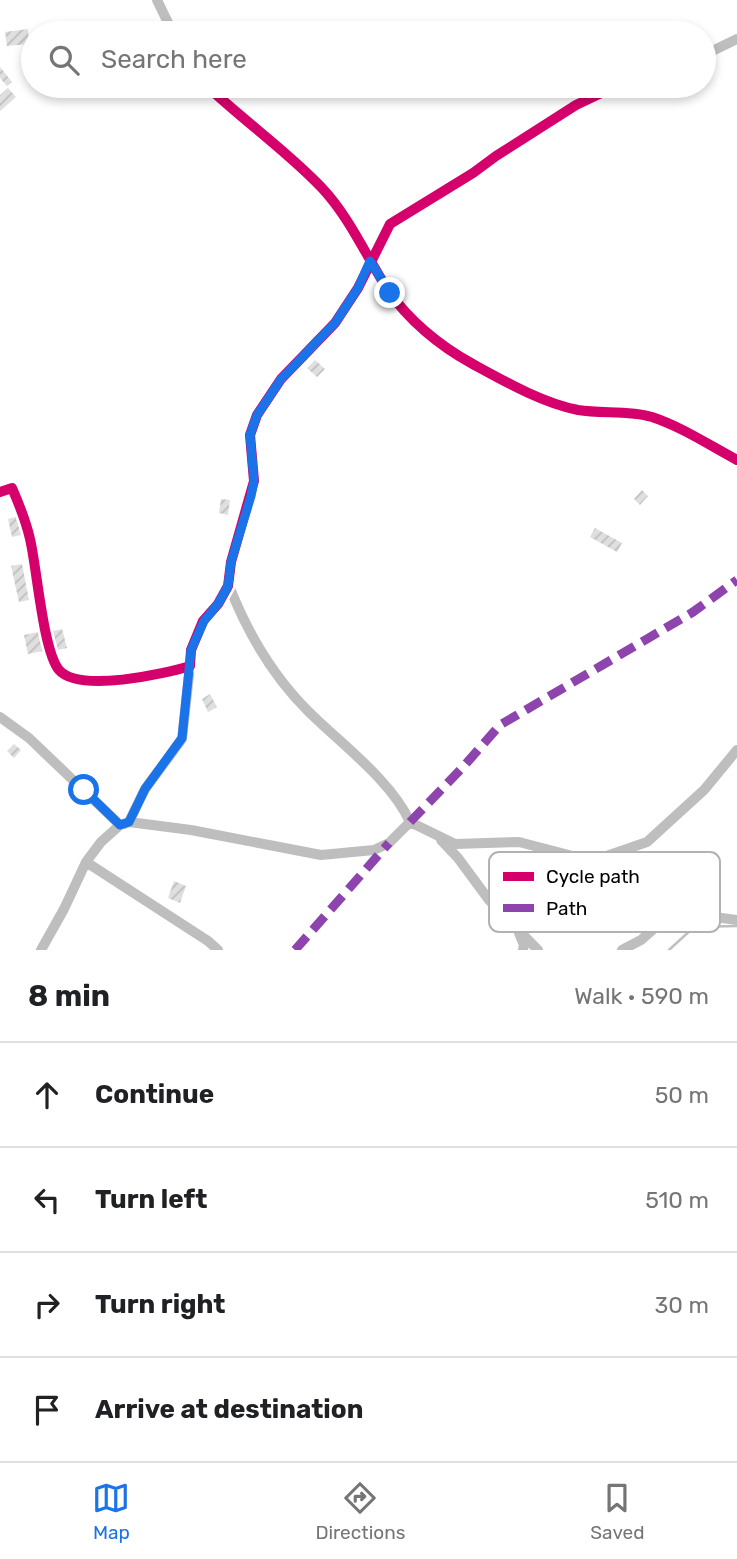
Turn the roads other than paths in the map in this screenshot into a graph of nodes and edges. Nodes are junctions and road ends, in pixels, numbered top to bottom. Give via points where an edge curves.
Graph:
1 (157, 0) edge
2 (167, 21) edge
3 (737, 39) edge
4 (716, 49) edge
5 (220, 98) edge
6 (591, 98) edge
7 (370, 261) junction
8 (737, 460) edge
9 (0, 492) edge
10 (228, 583) junction
11 (190, 666) junction
12 (0, 717) edge
13 (737, 750) edge
14 (410, 822) junction
15 (125, 824) junction
16 (439, 838) junction
17 (560, 852) edge
18 (615, 852) edge
19 (86, 862) junction
20 (489, 900) edge
21 (519, 932) edge
22 (521, 932) edge
23 (650, 932) edge
24 (41, 950) edge
25 (219, 950) edge
26 (523, 950) edge
27 (538, 950) edge
28 (622, 950) edge

1 - 2 street
3 - 4 street
5 - 7 street via 322,188 352,227
6 - 7 street via 390,224
7 - 8 street via 409,317 470,362 556,404 651,417
7 - 10 street via 335,323 281,379 257,415 250,435 253,489
9 - 11 street via 12,488 20,506 47,636 61,673 85,679 135,679
10 - 11 street via 204,621 191,650
10 - 14 street via 272,670 404,808
11 - 15 street via 182,738
12 - 15 street
13 - 18 street via 704,790 656,835
14 - 15 street via 389,843 373,850 321,855 191,830
14 - 16 street
15 - 19 street via 101,842
16 - 17 street via 454,844 519,842
16 - 20 street
19 - 24 street
19 - 25 street
21 - 26 street
22 - 27 street
23 - 28 street

